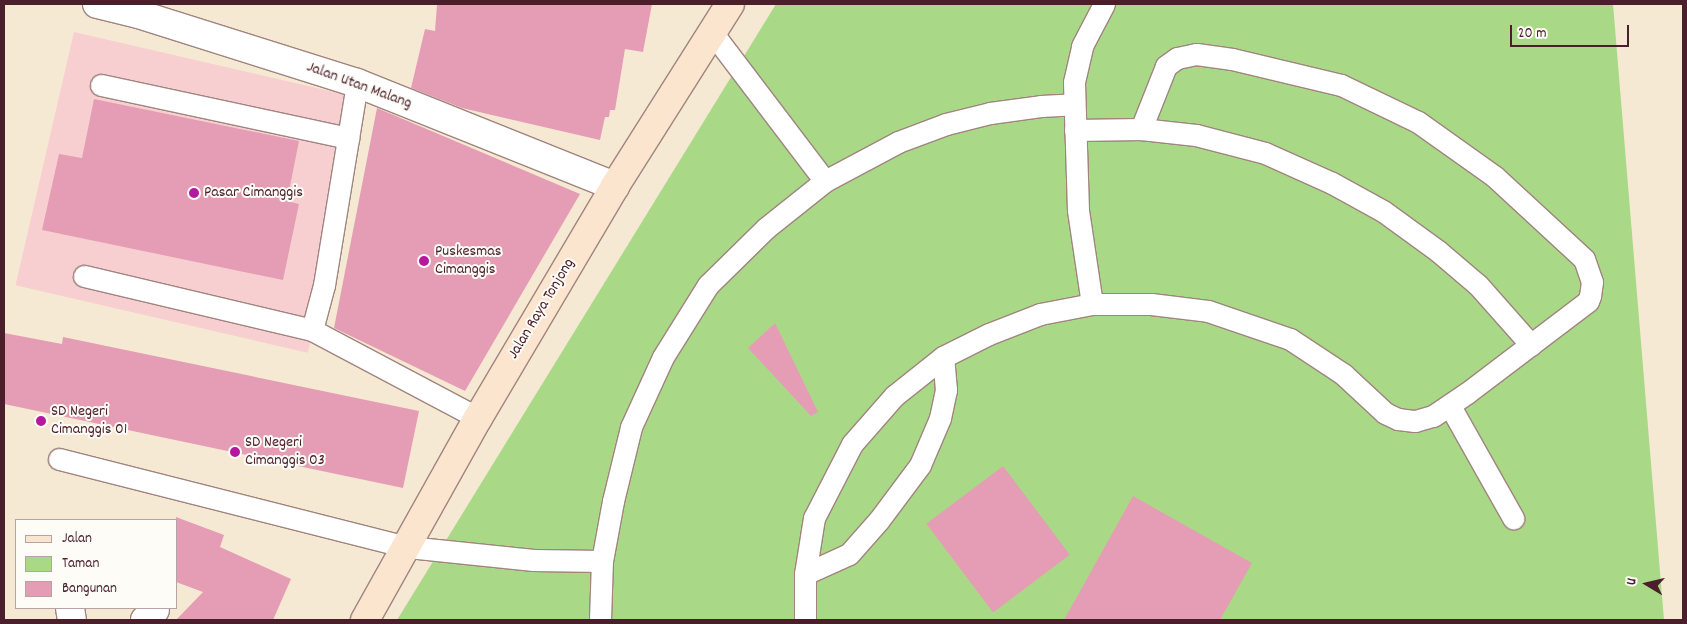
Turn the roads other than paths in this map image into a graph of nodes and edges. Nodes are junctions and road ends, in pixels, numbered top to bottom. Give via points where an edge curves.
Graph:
1 (97, 4) edge
2 (730, 4) edge
3 (1104, 4) edge
4 (711, 31) junction
5 (357, 83) junction
6 (101, 85) dead end
7 (1074, 104) junction
8 (1140, 128) junction
9 (1075, 130) junction
10 (348, 138) junction
11 (825, 181) junction
12 (615, 186) junction
13 (84, 276) dead end
14 (1092, 304) junction
15 (312, 330) junction
16 (1531, 345) junction
17 (943, 357) junction
18 (1450, 406) junction
19 (478, 418) junction
20 (59, 459) dead end
21 (1513, 518) dead end
22 (408, 547) junction
23 (602, 561) junction
24 (805, 574) junction
25 (365, 620) edge
26 (600, 620) edge
27 (805, 620) edge

1 - 5 street, Jalan Utan Malang
2 - 4 main road, Jalan Raya Tonjong
3 - 7 lane via 1082,46 1074,82
4 - 11 lane
4 - 12 main road, Jalan Raya Tonjong
5 - 10 lane
5 - 12 street, Jalan Utan Malang
6 - 10 lane
7 - 9 lane
7 - 11 lane via 990,113 946,124 898,142
8 - 9 lane
8 - 16 lane via 1196,135 1265,153 1332,183 1383,211 1438,251 1478,286
8 - 16 lane via 1166,66 1177,58 1196,54 1340,85 1418,122 1494,176 1584,259 1592,282 1588,301
9 - 14 lane via 1078,210
10 - 15 lane via 324,285
11 - 23 lane via 766,228 708,285 663,357 631,427 612,501
12 - 19 main road, Jalan Raya Tonjong
13 - 15 lane
14 - 17 lane via 1040,314
14 - 18 lane via 1151,304 1208,311 1290,339 1343,374 1385,413 1398,419 1415,421
15 - 19 lane
16 - 18 lane
17 - 24 lane via 894,396 852,444 814,518
17 - 24 lane via 946,390 940,418 920,465 849,554
18 - 21 lane
19 - 22 main road, Jalan Raya Tonjong
20 - 22 lane
22 - 23 lane via 533,560
22 - 25 main road, Jalan Raya Tonjong
23 - 26 lane
24 - 27 lane

